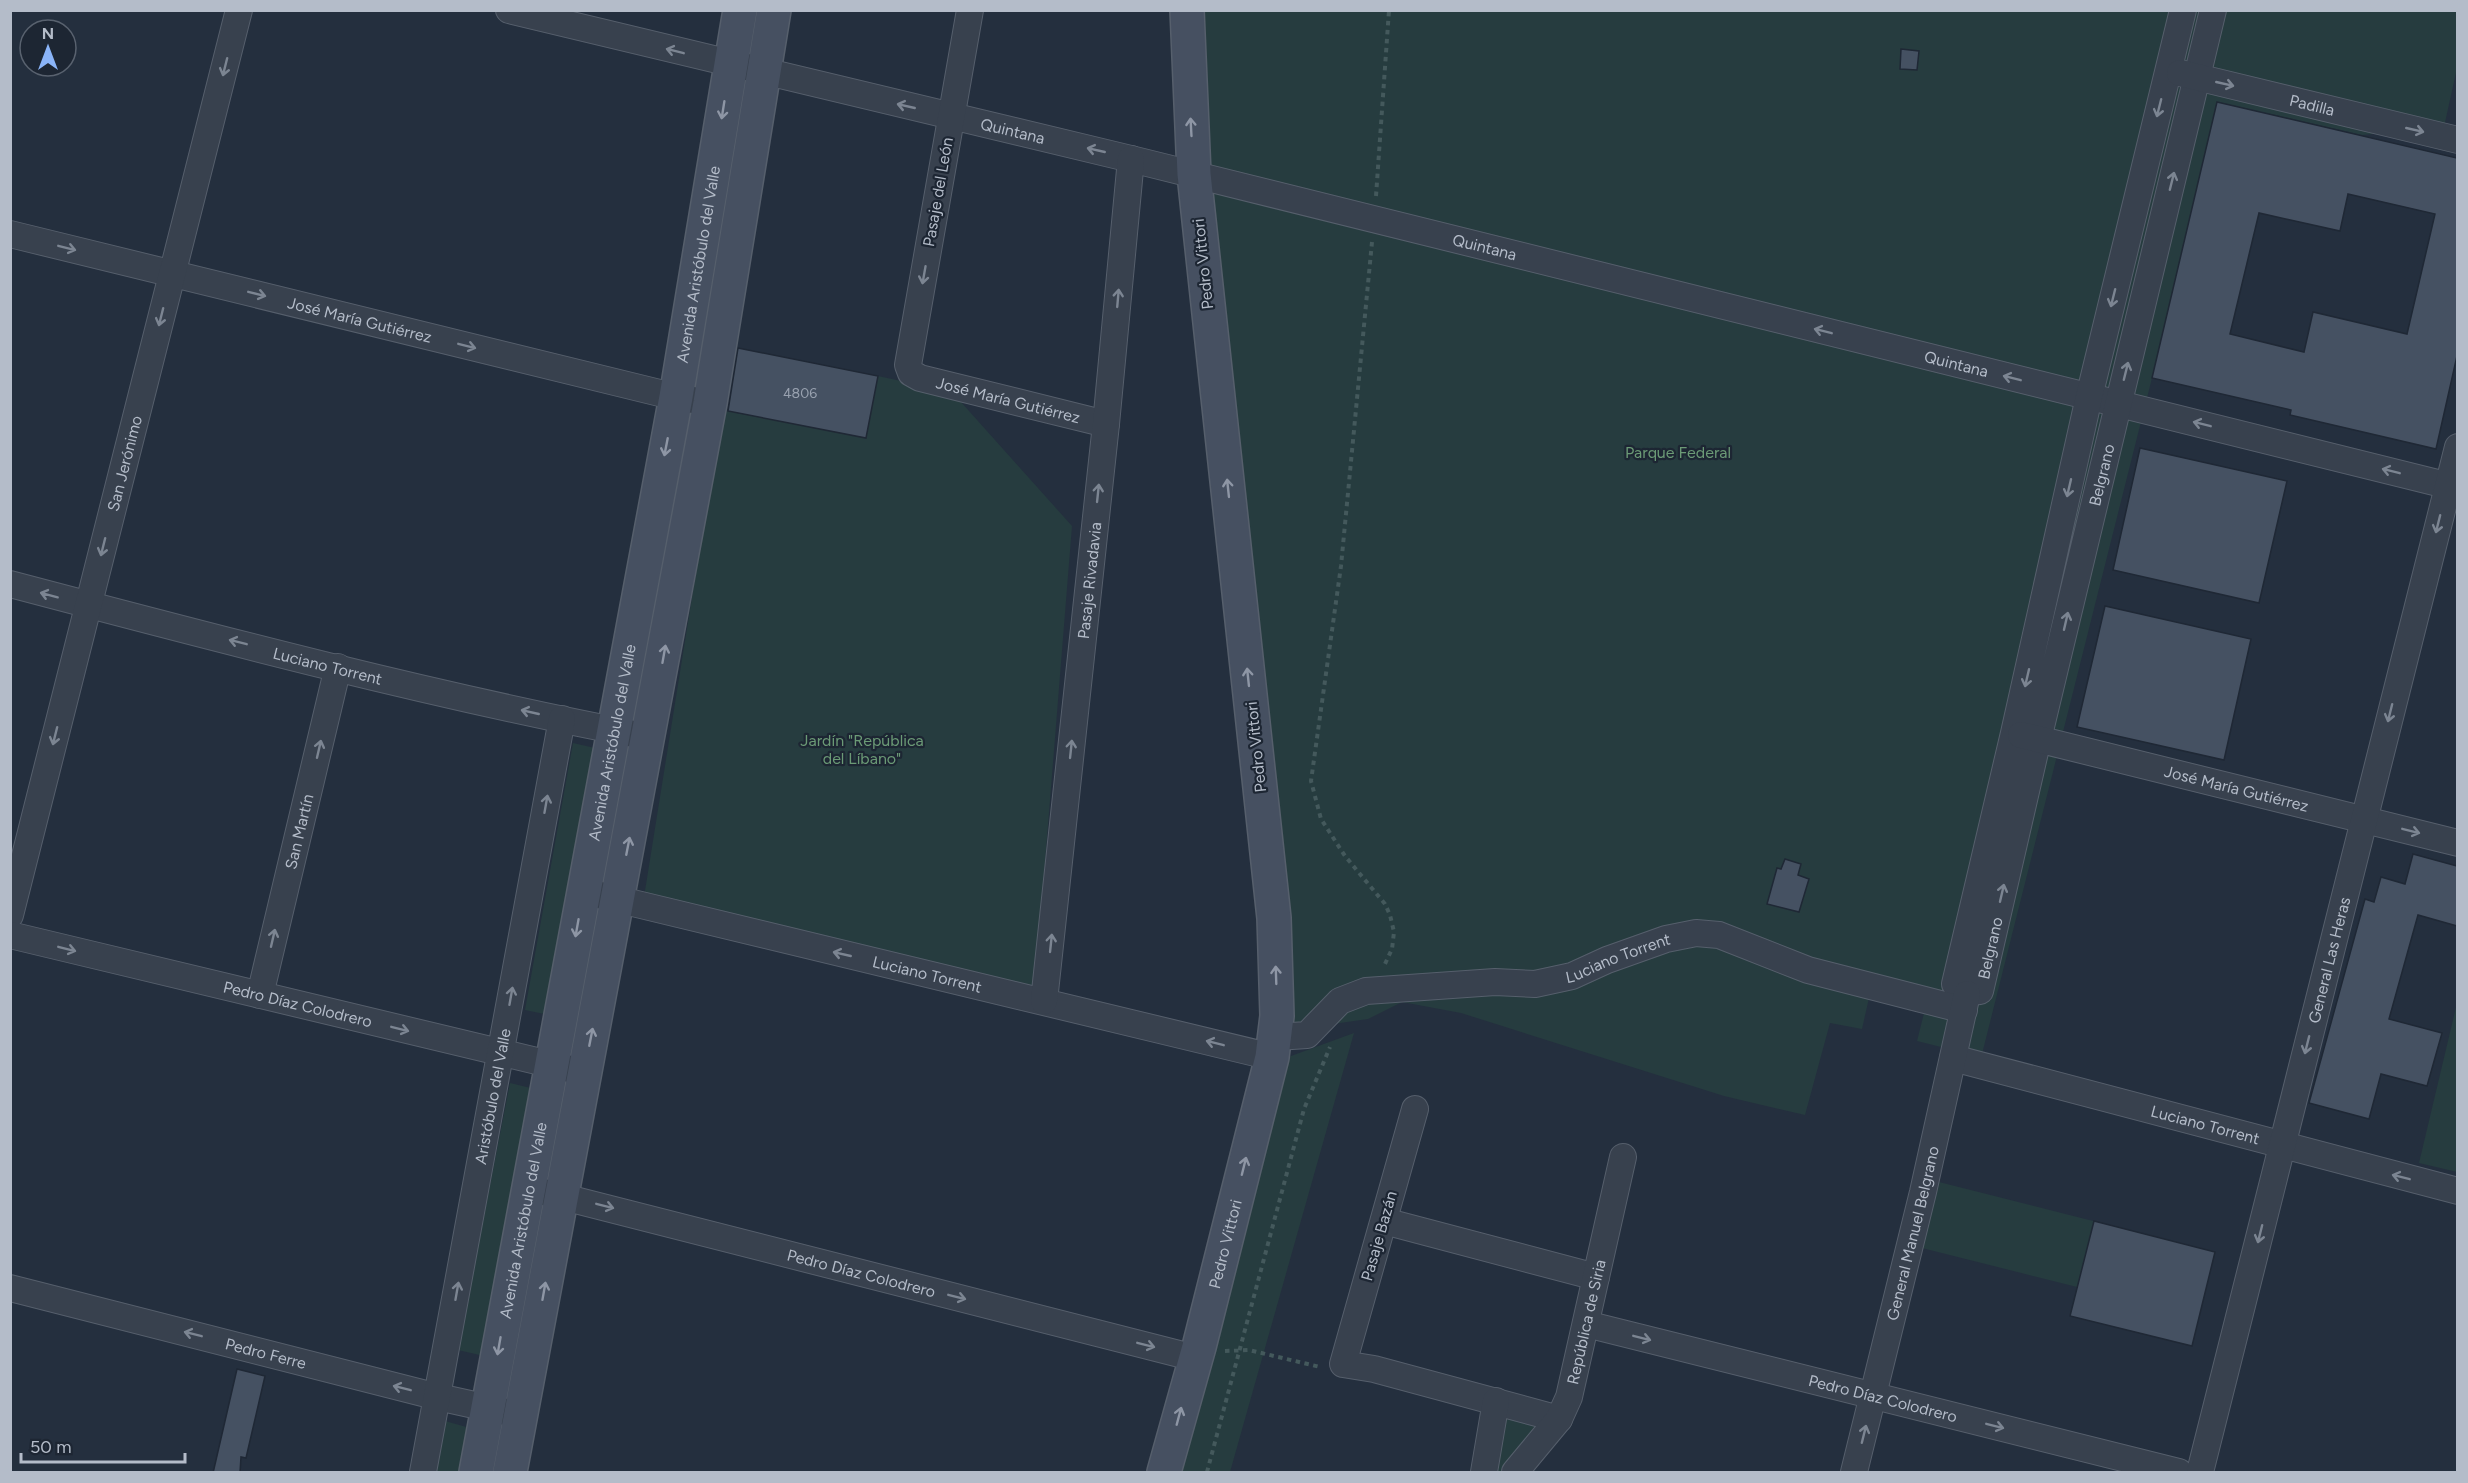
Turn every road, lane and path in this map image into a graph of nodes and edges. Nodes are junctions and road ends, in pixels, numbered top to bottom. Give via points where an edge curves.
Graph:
1 (239, 10) edge
2 (509, 10) edge
3 (740, 10) edge
4 (774, 10) edge
5 (970, 10) edge
6 (1187, 10) edge
7 (1389, 10) edge
8 (2183, 10) edge
9 (2213, 10) edge
10 (730, 65) junction
11 (2169, 70) junction
12 (763, 72) junction
13 (2197, 77) junction
14 (951, 116) junction
15 (2457, 140) edge
16 (1131, 159) junction
17 (1194, 174) junction
18 (1373, 219) junction
19 (10, 234) edge
20 (172, 274) junction
21 (911, 373) joint
22 (676, 396) junction
23 (2089, 396) junction
24 (710, 403) junction
25 (2118, 404) junction
26 (1106, 424) junction
27 (2457, 447) edge
28 (2453, 487) edge
29 (10, 584) edge
30 (88, 605) junction
31 (338, 667) junction
32 (562, 719) junction
33 (613, 730) junction
34 (2026, 736) junction
35 (649, 737) junction
36 (2364, 819) junction
37 (2457, 843) edge
38 (584, 891) junction
39 (618, 901) junction
40 (10, 915) edge
41 (10, 935) edge
42 (1366, 991) junction
43 (260, 995) junction
44 (1044, 1001) junction
45 (1966, 1001) junction
46 (1333, 1038) dead end
47 (1274, 1047) junction
48 (501, 1054) junction
49 (1953, 1058) junction
50 (552, 1065) junction
51 (585, 1072) junction
52 (1415, 1108) dead end
53 (2282, 1147) junction
54 (1623, 1157) dead end
55 (528, 1188) junction
56 (2457, 1191) edge
57 (561, 1195) junction
58 (1384, 1221) junction
59 (1596, 1277) junction
60 (10, 1288) edge
61 (1586, 1324) junction
62 (1240, 1351) junction
63 (1197, 1353) junction
64 (1334, 1366) junction
65 (1873, 1396) junction
66 (438, 1397) junction
67 (1496, 1401) junction
68 (488, 1408) junction
69 (521, 1415) junction
70 (1559, 1419) junction
71 (476, 1468) edge
72 (512, 1472) edge
73 (423, 1473) edge
74 (1164, 1473) edge
75 (1206, 1473) edge
76 (1484, 1473) edge
77 (1515, 1473) edge
78 (1854, 1473) edge
79 (2179, 1473) edge
80 (2200, 1473) edge

1 -> 20 street, San Jerónimo
10 -> 2 street, Quintana
3 - 10 main road, Avenida Aristóbulo del Valle
4 - 12 main road, Avenida Aristóbulo del Valle
5 - 14 street, Pasaje del León
17 -> 6 main road, Pedro Vittori
7 - 18 path
8 - 11 street, Belgrano
9 - 13 street, Belgrano
10 - 12 street, Quintana
10 -> 22 main road, Avenida Aristóbulo del Valle
11 - 13 street, Padilla
11 -> 23 street, Belgrano
14 -> 12 street, Quintana
12 - 24 main road, Avenida Aristóbulo del Valle
13 -> 15 street, Padilla
25 -> 13 street, Belgrano
16 -> 14 street, Quintana
14 -> 21 street, Pasaje del León via 908,365
16 - 17 street, Quintana
26 -> 16 street, Pasaje Rivadavia
17 - 18 street, Quintana
47 -> 17 main road, Pedro Vittori via 1274,918
23 -> 18 street, Quintana
18 - 42 path via 1341,566 1311,781 1321,819 1390,915 1392,949
19 -> 20 street, José María Gutiérrez
20 -> 22 street, José María Gutiérrez
20 -> 30 street, San Jerónimo
21 - 26 street, José María Gutiérrez
22 - 24 street, José María Gutiérrez
22 -> 33 main road, Avenida Aristóbulo del Valle
23 - 25 street, Quintana
23 -> 34 street, Belgrano
35 -> 24 main road, Avenida Aristóbulo del Valle
28 -> 25 street, Quintana
34 -> 25 street, Belgrano
44 -> 26 street, Pasaje Rivadavia
27 - 28 street, General Las Heras
28 -> 36 street, General Las Heras
30 -> 29 street, Luciano Torrent
31 -> 30 street, Luciano Torrent
30 -> 40 street, San Jerónimo
32 -> 31 street, Luciano Torrent
43 -> 31 street, San Martín
32 - 33 street, Luciano Torrent
48 -> 32 street, Aristóbulo del Valle
33 - 35 street, Luciano Torrent
33 - 38 main road, Avenida Aristóbulo del Valle
34 - 36 street, José María Gutiérrez
34 - 45 street, Belgrano via 1980,991
39 -> 35 main road, Avenida Aristóbulo del Valle
36 -> 37 street, José María Gutiérrez
36 -> 53 street, General Las Heras
38 - 39 street, Luciano Torrent
38 -> 50 main road, Avenida Aristóbulo del Valle
44 -> 39 street, Luciano Torrent
51 -> 39 main road, Avenida Aristóbulo del Valle
41 -> 43 street, Pedro Díaz Colodrero
42 - 45 street, Luciano Torrent via 1495,982 1535,984 1572,976 1666,939 1695,933 1719,935 1808,970
42 - 47 street, Luciano Torrent via 1340,1001 1307,1035
43 -> 48 street, Pedro Díaz Colodrero
47 -> 44 street, Luciano Torrent
45 - 49 street, General Manuel Belgrano
46 - 62 path via 1304,1109
63 -> 47 main road, Pedro Vittori
48 - 50 street, Pedro Díaz Colodrero
66 -> 48 street, Aristóbulo del Valle
49 - 53 street, Luciano Torrent
49 - 65 street, General Manuel Belgrano
50 - 51 street, Pedro Díaz Colodrero
50 - 55 main road, Avenida Aristóbulo del Valle
51 - 57 main road, Avenida Aristóbulo del Valle
52 - 58 street, Pasaje Bazán
56 -> 53 street, Luciano Torrent
53 -> 80 street, General Las Heras
54 - 59 street, República de Siria
55 - 57 street, Pedro Díaz Colodrero
55 -> 68 main road, Avenida Aristóbulo del Valle
57 -> 63 street, Pedro Díaz Colodrero
69 -> 57 main road, Avenida Aristóbulo del Valle
58 - 59 street
58 - 64 street, Pasaje Bazán
59 - 61 street, República de Siria
66 -> 60 street, Pedro Ferre
61 -> 65 street, Pedro Díaz Colodrero
61 - 70 street, República de Siria via 1569,1397
62 - 63 path
62 - 64 path
62 - 75 path
74 -> 63 main road, Pedro Vittori
64 - 67 street
78 -> 65 street, General Manuel Belgrano
65 -> 79 street, Pedro Díaz Colodrero
66 - 68 street, Pedro Ferre
66 - 73 street, Aristóbulo del Valle
67 - 70 street
67 - 76 street
68 - 69 street, Pedro Ferre
68 - 71 main road, Avenida Aristóbulo del Valle
69 - 72 main road, Avenida Aristóbulo del Valle
70 - 77 street, República de Siria
71 - 72 street

